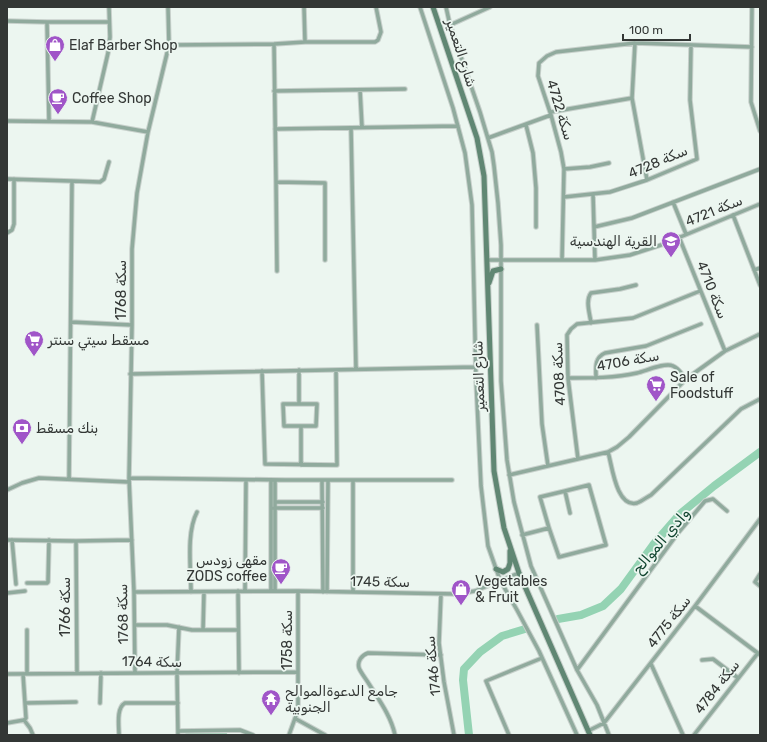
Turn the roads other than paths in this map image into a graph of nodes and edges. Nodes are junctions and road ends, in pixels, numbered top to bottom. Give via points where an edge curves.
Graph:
1 (109, 7) edge
2 (168, 7) edge
3 (304, 7) edge
4 (376, 7) edge
5 (420, 7) edge
6 (433, 7) edge
7 (446, 7) edge
8 (490, 7) edge
9 (752, 7) edge
10 (7, 21) edge
11 (47, 22) junction
12 (109, 22) junction
13 (450, 25) junction
14 (305, 42) junction
15 (635, 43) junction
16 (274, 44) junction
17 (169, 45) junction
18 (692, 46) junction
19 (752, 47) junction
20 (405, 89) dead end
21 (360, 90) junction
22 (274, 91) junction
23 (632, 98) junction
24 (551, 113) junction
25 (7, 121) edge
26 (49, 121) junction
27 (92, 122) junction
28 (526, 124) junction
29 (458, 126) junction
30 (362, 127) junction
31 (351, 128) junction
32 (275, 129) junction
33 (760, 131) edge
34 (148, 132) junction
35 (488, 138) junction
36 (109, 162) dead end
37 (609, 163) dead end
38 (564, 169) junction
39 (760, 169) edge
40 (7, 179) edge
41 (14, 179) junction
42 (72, 180) junction
43 (647, 180) junction
44 (276, 182) junction
45 (593, 194) junction
46 (564, 197) junction
47 (673, 202) junction
48 (760, 204) edge
49 (733, 215) junction
50 (536, 227) dead end
51 (594, 227) junction
52 (7, 233) edge
53 (686, 234) junction
54 (678, 238) junction
55 (325, 260) dead end
56 (487, 260) junction
57 (501, 260) junction
58 (562, 260) junction
59 (594, 260) junction
60 (760, 268) edge
61 (501, 269) junction
62 (754, 270) junction
63 (277, 271) dead end
64 (636, 285) dead end
65 (760, 285) edge
66 (488, 286) junction
67 (700, 291) junction
68 (71, 322) junction
69 (591, 323) junction
70 (701, 324) dead end
71 (132, 325) junction
72 (537, 325) dead end
73 (760, 334) edge
74 (725, 351) junction
75 (476, 367) junction
76 (299, 370) junction
77 (336, 370) junction
78 (356, 370) junction
79 (262, 371) junction
80 (130, 374) junction
81 (568, 378) junction
82 (596, 378) junction
83 (686, 379) junction
84 (760, 399) edge
85 (299, 404) junction
86 (301, 426) junction
87 (608, 452) junction
88 (578, 459) junction
89 (300, 465) junction
90 (548, 466) junction
91 (509, 475) junction
92 (69, 479) junction
93 (129, 480) junction
94 (246, 480) junction
95 (270, 480) junction
96 (275, 480) junction
97 (322, 480) junction
98 (452, 480) dead end
99 (328, 481) junction
100 (353, 481) junction
101 (7, 490) edge
102 (565, 491) junction
103 (271, 502) junction
104 (275, 502) junction
105 (322, 502) junction
106 (328, 502) junction
107 (271, 508) junction
108 (275, 508) junction
109 (322, 508) junction
110 (328, 508) junction
111 (727, 511) dead end
112 (197, 512) dead end
113 (570, 512) dead end
114 (760, 519) edge
115 (549, 528) junction
116 (522, 535) junction
117 (9, 540) edge
118 (49, 540) junction
119 (132, 540) junction
120 (76, 541) junction
121 (510, 546) junction
122 (496, 569) junction
123 (519, 573) junction
124 (760, 574) edge
125 (500, 580) junction
126 (27, 583) dead end
127 (16, 584) dead end
128 (760, 586) edge
129 (25, 591) dead end
130 (245, 591) junction
131 (273, 591) junction
132 (298, 591) junction
133 (134, 592) junction
134 (191, 592) junction
135 (204, 592) junction
136 (238, 592) junction
137 (325, 592) junction
138 (353, 592) junction
139 (7, 593) edge
140 (441, 594) junction
141 (695, 606) junction
142 (135, 625) junction
143 (178, 627) junction
144 (27, 630) dead end
145 (203, 630) junction
146 (238, 630) junction
147 (759, 654) edge
148 (441, 655) junction
149 (542, 658) junction
150 (702, 660) dead end
151 (651, 664) junction
152 (577, 670) junction
153 (77, 672) junction
154 (298, 672) junction
155 (101, 673) junction
156 (135, 673) junction
157 (239, 673) junction
158 (7, 674) edge
159 (25, 674) junction
160 (177, 674) junction
161 (738, 678) junction
162 (76, 702) dead end
163 (25, 703) junction
164 (100, 703) dead end
165 (178, 703) junction
166 (296, 719) junction
167 (24, 720) junction
168 (7, 723) edge
169 (604, 723) junction
170 (233, 730) junction
171 (178, 733) edge
172 (589, 733) edge
173 (32, 735) edge
174 (119, 735) edge
175 (230, 735) edge
176 (253, 735) edge
177 (289, 735) edge
178 (325, 735) edge
179 (395, 735) edge
180 (454, 735) edge
181 (509, 735) edge
182 (577, 735) edge
183 (610, 735) edge
184 (683, 735) edge
185 (694, 735) edge

1 - 12 street
2 - 17 street, سكة 1768
3 - 14 street
4 - 14 street via 381,32 375,42
5 - 29 street
6 - 56 main road, شارع التعمير via 477,138 484,176
7 - 13 street
8 - 13 street
9 - 19 street
10 - 11 street
11 - 12 street
11 - 26 street
12 - 27 street via 108,53
13 - 35 street
14 - 16 street
15 - 18 street, سكة 4722
15 - 23 street
15 - 24 street, سكة 4722 via 556,52 547,56 539,63 538,76
16 - 17 street
16 - 22 street
17 - 34 street, سكة 1768
18 - 19 street, سكة 4722
18 - 43 street, سكة 4728 via 690,100 697,159
19 - 33 street via 751,102
20 - 21 street
21 - 22 street
21 - 30 street
22 - 32 street
23 - 24 street
23 - 43 street
24 - 28 street
24 - 38 street, سكة 4722
25 - 26 street
26 - 27 street
27 - 34 street
28 - 35 street
28 - 50 street via 533,153
29 - 30 street
29 - 75 street via 465,152 472,205
30 - 31 street
31 - 32 street
31 - 78 street
32 - 44 street
34 - 71 street, سكة 1768 via 137,193 132,249
35 - 57 street via 498,203
36 - 42 street via 104,179 100,182
37 - 38 street
38 - 46 street, سكة 4722
39 - 47 street
40 - 41 street
41 - 42 street
41 - 52 street via 14,224
42 - 68 street
43 - 45 street, سكة 4728 via 610,192
44 - 55 street via 324,183
44 - 63 street
45 - 46 street, سكة 4728
45 - 51 street
46 - 58 street, سكة 4722
47 - 51 street via 632,218
47 - 53 street
48 - 49 street, سكة 4721
49 - 53 street, سكة 4721
49 - 62 street
51 - 59 street
53 - 54 street, سكة 4721
54 - 59 street, سكة 4721 via 630,255
54 - 67 street, سكة 4710
56 - 57 street, سكة 4721
56 - 66 main road, شارع التعمير
57 - 58 street, سكة 4721
57 - 61 street
58 - 59 street, سكة 4721
60 - 62 street
61 - 66 main road via 493,270
61 - 91 street via 501,381
62 - 65 street
64 - 69 street via 591,293 588,302
66 - 121 main road, شارع التعمير via 494,471 504,528
67 - 69 street, سكة 4708 via 633,318
67 - 74 street, سكة 4710
68 - 71 street
68 - 92 street
69 - 81 street, سكة 4708 via 577,324 567,335
70 - 82 street via 646,346 600,355 597,360
71 - 80 street, سكة 1768
72 - 90 street via 542,424
73 - 74 street
74 - 83 street
75 - 78 street
75 - 122 street via 481,486 488,546
76 - 77 street
76 - 79 street
76 - 85 street
77 - 78 street
77 - 89 street via 336,465
79 - 80 street
79 - 89 street via 265,464
80 - 93 street, سكة 1768
81 - 82 street, سكة 4706
81 - 88 street, سكة 4708
82 - 83 street, سكة 4706 via 673,365
83 - 87 street via 629,437
84 - 87 street via 741,409 651,495 636,503 622,497 617,488
85 - 86 street via 283,404 284,426
85 - 86 street via 317,404 316,426
86 - 89 street
87 - 88 street
88 - 90 street
90 - 91 street
91 - 116 street
92 - 93 street
92 - 101 street via 39,478
93 - 94 street
93 - 119 street, سكة 1768
94 - 95 street
94 - 130 street
95 - 96 street
95 - 103 street
96 - 97 street
96 - 104 street
97 - 99 street
97 - 105 street
98 - 100 street
99 - 100 street
99 - 106 street
100 - 138 street
102 - 113 street
102 - 115 street via 540,497
102 - 115 street via 589,485 606,545 559,557
103 - 104 street
103 - 107 street
104 - 105 street
104 - 108 street
105 - 106 street
105 - 109 street
106 - 110 street
107 - 108 street
107 - 131 street
108 - 109 street
108 - 131 street
109 - 110 street
109 - 137 street
110 - 137 street
111 - 152 street via 713,499 705,501 678,532
112 - 134 street via 190,531
114 - 141 street, سكة 4775
115 - 116 street
116 - 152 street via 531,566
117 - 118 street
117 - 127 street
118 - 120 street
118 - 126 street via 48,582
119 - 120 street
119 - 133 street, سكة 1768
120 - 153 street, سكة 1766
121 - 122 main road via 508,569 503,572
121 - 123 main road, شارع التعمير
122 - 125 street
123 - 125 street, سكة 1745
123 - 172 main road, شارع التعمير
124 - 128 street via 755,582
125 - 140 street, سكة 1745 via 475,591
125 - 149 street
129 - 139 street
130 - 131 street, سكة 1745
130 - 136 street, سكة 1745
131 - 132 street, سكة 1745
132 - 137 street, سكة 1745
132 - 154 street, سكة 1758
133 - 134 street, سكة 1745
133 - 142 street, سكة 1768
134 - 135 street, سكة 1745
135 - 136 street, سكة 1745
135 - 145 street
136 - 146 street
137 - 138 street, سكة 1745
138 - 140 street, سكة 1745
140 - 148 street, سكة 1746
141 - 147 street
141 - 151 street, سكة 4775
142 - 143 street
142 - 156 street, سكة 1768
143 - 145 street
143 - 160 street
144 - 159 street
145 - 146 street
146 - 157 street
147 - 161 street, سكة 4784
148 - 179 street via 368,653 360,659 359,668 382,704
148 - 180 street, سكة 1746
149 - 181 street via 486,682
149 - 182 street
150 - 161 street via 713,659
151 - 169 street, سكة 4775
151 - 184 street
152 - 169 street
153 - 155 street, سكة 1764
153 - 159 street, سكة 1764
154 - 157 street, سكة 1764
154 - 166 street, سكة 1758
155 - 156 street, سكة 1764
155 - 164 street
156 - 160 street, سكة 1764
157 - 160 street, سكة 1764
158 - 159 street, سكة 1764
159 - 163 street
160 - 165 street
161 - 185 street, سكة 4784
162 - 163 street
163 - 167 street
165 - 171 street
165 - 174 street via 125,703 120,710
166 - 177 street, سكة 1758
166 - 178 street
167 - 168 street
167 - 173 street
169 - 172 street, سكة 4775
169 - 183 street
170 - 171 street
170 - 175 street
170 - 176 street

